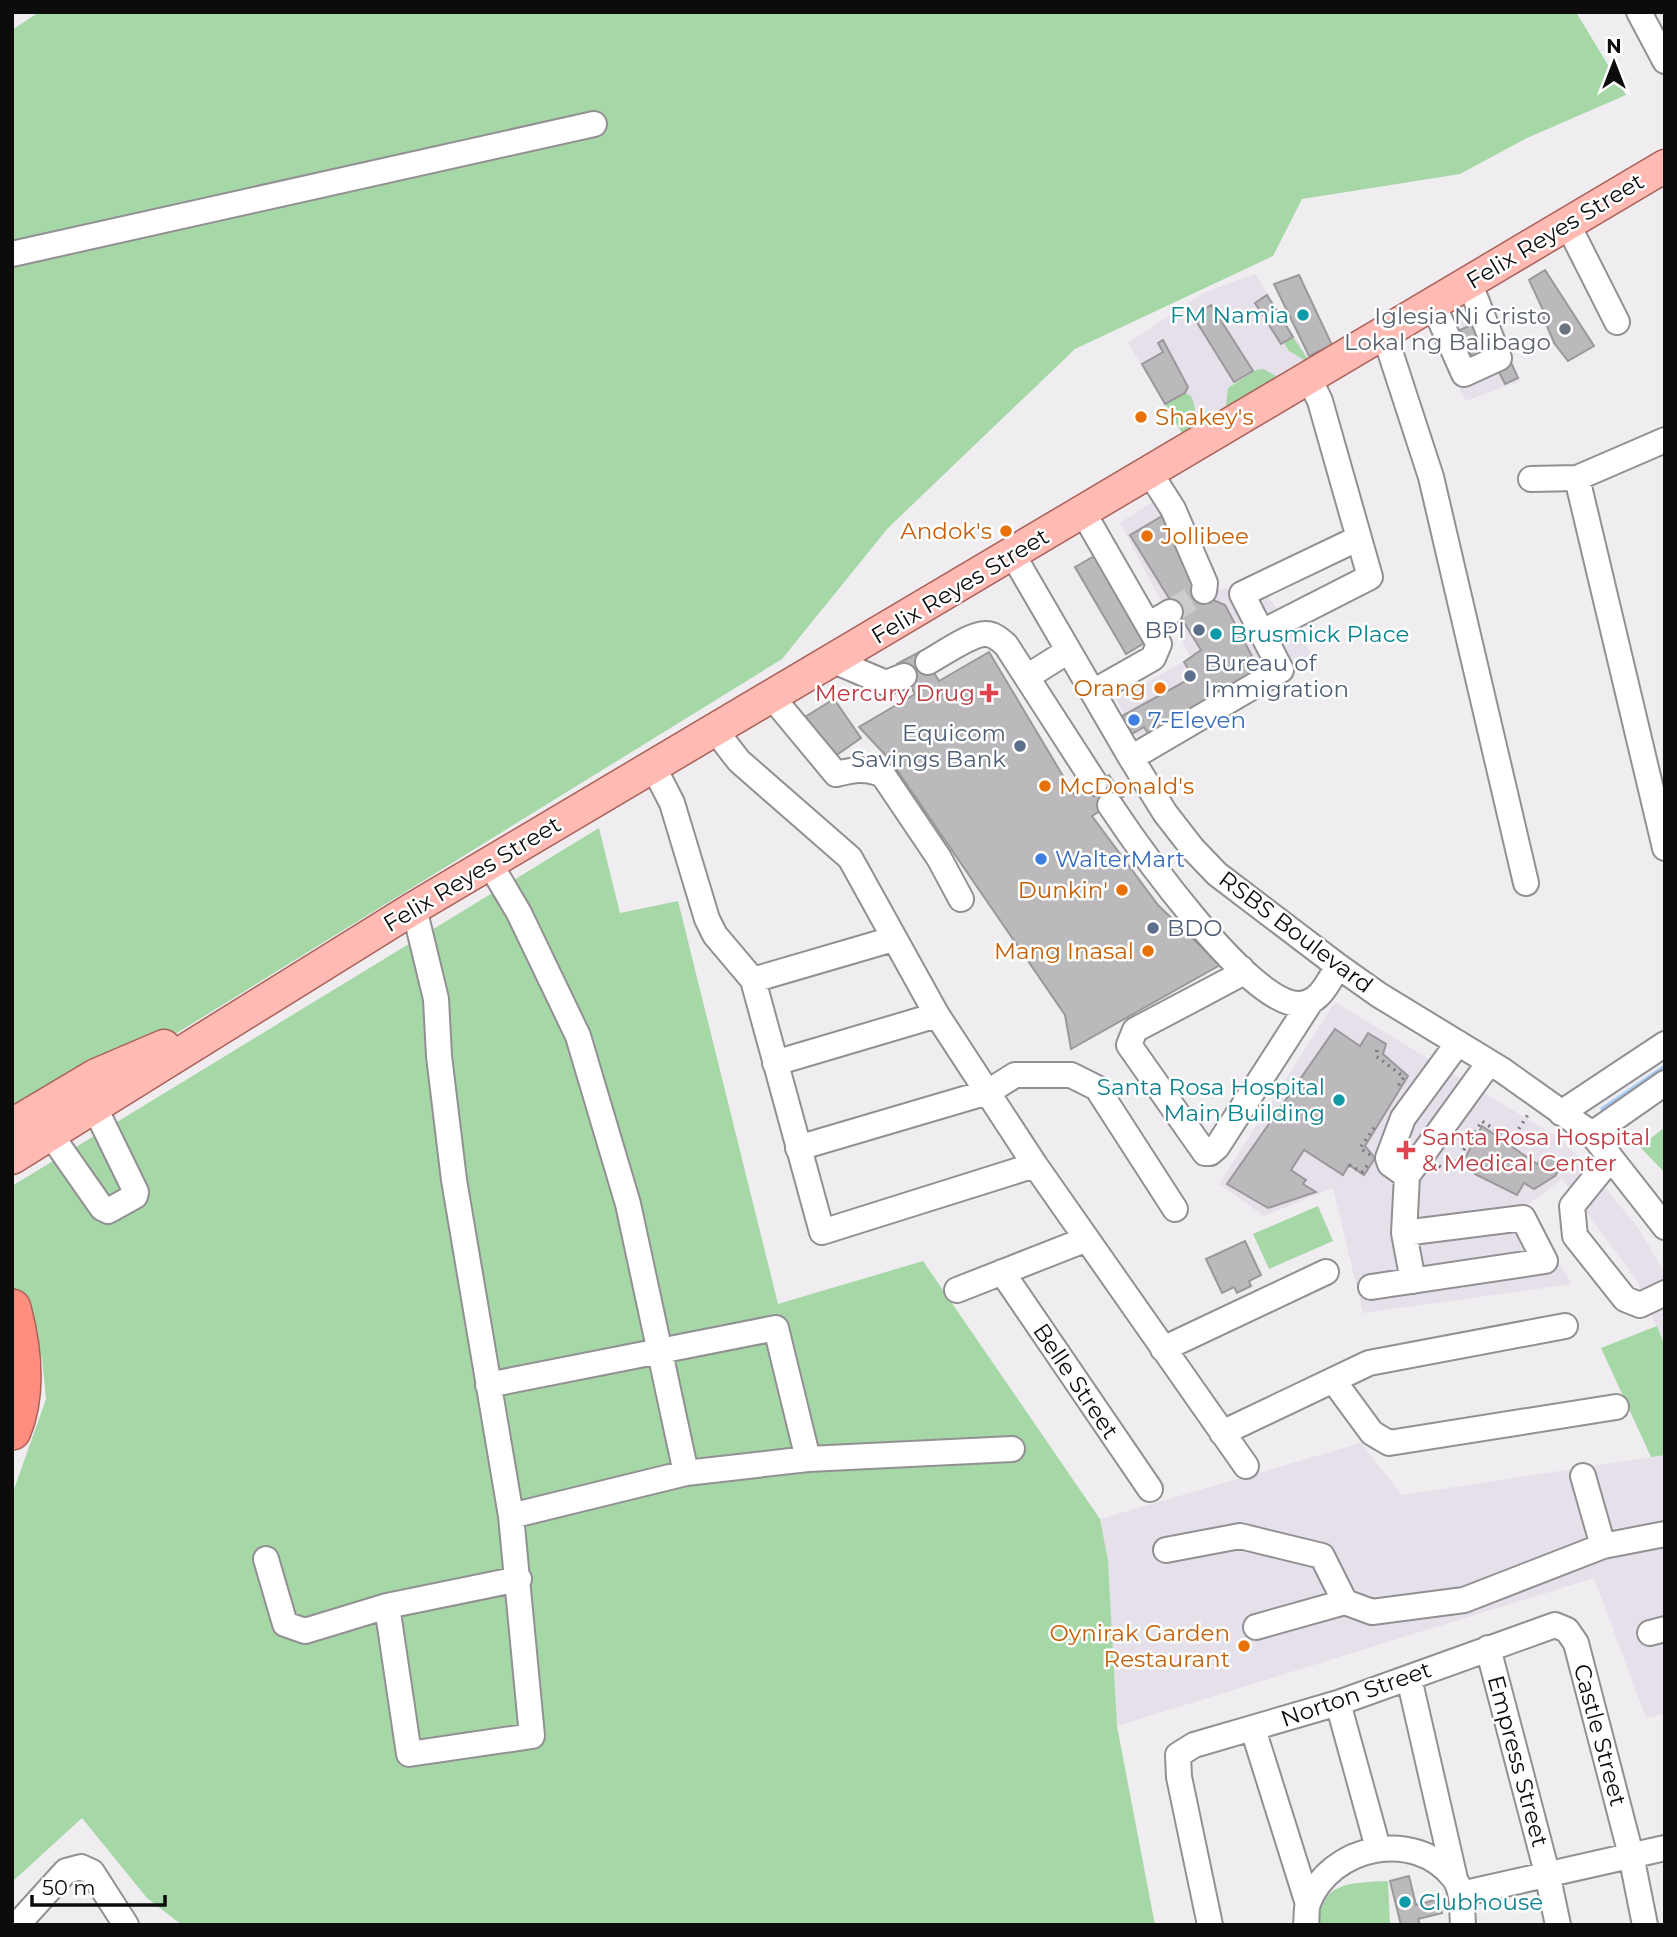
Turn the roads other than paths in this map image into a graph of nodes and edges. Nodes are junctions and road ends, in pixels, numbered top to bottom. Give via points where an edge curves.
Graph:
1 (1639, 12) edge
2 (1665, 61) edge
3 (594, 124) dead end
4 (1665, 166) edge
5 (1567, 223) junction
6 (12, 254) edge
7 (1469, 282) junction
8 (1433, 304) junction
9 (1617, 322) dead end
10 (1384, 333) junction
11 (1309, 378) junction
12 (1665, 440) edge
13 (1150, 472) junction
14 (1577, 478) junction
15 (1531, 479) dead end
16 (1083, 512) junction
17 (1359, 538) junction
18 (1013, 555) junction
19 (1204, 591) dead end
20 (1170, 612) tunnel mouth
21 (1148, 625) junction
22 (1262, 632) junction
23 (1068, 651) junction
24 (834, 661) junction
25 (928, 662) dead end
26 (904, 676) dead end
27 (1027, 677) junction
28 (1093, 692) junction
29 (772, 697) junction
30 (715, 730) junction
31 (1131, 758) junction
32 (653, 766) junction
33 (1096, 783) dead end
34 (1110, 805) dead end
35 (1165, 813) junction
36 (1130, 835) junction
37 (1665, 848) edge
38 (489, 864) junction
39 (1526, 883) dead end
40 (961, 898) dead end
41 (414, 908) junction
42 (893, 939) junction
43 (1338, 966) junction
44 (1241, 968) junction
45 (753, 980) junction
46 (1311, 1001) junction
47 (255, 1007) junction
48 (937, 1015) junction
49 (1458, 1043) junction
50 (1665, 1044) edge
51 (775, 1063) junction
52 (1489, 1063) junction
53 (1665, 1083) edge
54 (988, 1092) junction
55 (95, 1108) junction
56 (1561, 1113) junction
57 (12, 1125) edge
58 (1592, 1134) junction
59 (51, 1135) junction
60 (798, 1147) junction
61 (12, 1158) edge
62 (1611, 1158) junction
63 (1035, 1164) junction
64 (1407, 1176) junction
65 (1175, 1209) dead end
66 (1665, 1227) edge
67 (1404, 1233) junction
68 (1087, 1239) junction
69 (1002, 1272) junction
70 (1326, 1272) dead end
71 (1413, 1281) junction
72 (1371, 1287) dead end
73 (957, 1290) dead end
74 (1665, 1293) edge
75 (12, 1308) edge
76 (1565, 1326) dead end
77 (662, 1349) junction
78 (1163, 1349) junction
79 (1334, 1380) junction
80 (488, 1385) junction
81 (1616, 1407) dead end
82 (12, 1431) edge
83 (1222, 1433) junction
84 (1012, 1449) dead end
85 (808, 1459) junction
86 (1246, 1466) dead end
87 (686, 1473) junction
88 (1583, 1476) dead end
89 (1150, 1489) dead end
90 (511, 1516) junction
91 (1665, 1534) edge
92 (1603, 1546) junction
93 (1166, 1550) dead end
94 (265, 1559) dead end
95 (519, 1579) junction
96 (1345, 1602) junction
97 (387, 1606) junction
98 (1555, 1625) joint
99 (1256, 1627) dead end
100 (1488, 1648) junction
101 (1409, 1678) junction
102 (1338, 1703) junction
103 (1253, 1729) junction
104 (1378, 1848) junction
105 (1665, 1848) edge
106 (1631, 1855) junction
107 (1547, 1873) junction
108 (1458, 1886) junction
109 (1307, 1914) edge
110 (17, 1925) edge
111 (126, 1925) edge
112 (1210, 1925) edge
113 (1463, 1925) edge
114 (1558, 1925) edge
115 (1645, 1925) edge

1 - 2 street
3 - 6 street
4 - 5 main road, Felix Reyes Street
5 - 7 main road, Felix Reyes Street
5 - 9 street
7 - 8 main road, Felix Reyes Street
7 - 8 street via 1499,358 1464,374
8 - 10 main road, Felix Reyes Street
10 - 11 main road, Felix Reyes Street
10 - 39 street via 1431,477
11 - 13 main road, Felix Reyes Street
11 - 17 street via 1320,401
12 - 14 street
13 - 16 main road, Felix Reyes Street
13 - 19 street via 1173,509 1205,583
14 - 15 street
14 - 37 street
16 - 18 main road, Felix Reyes Street
16 - 21 street
17 - 22 street via 1370,577
17 - 22 street via 1242,594
18 - 23 street, RSBS Boulevard
18 - 24 main road, Felix Reyes Street
20 - 21 street
21 - 28 street via 1160,644 1158,652
22 - 31 street via 1281,670
23 - 27 street
23 - 28 street, RSBS Boulevard
24 - 26 street via 886,683
24 - 29 main road, Felix Reyes Street
25 - 27 street via 985,633 1006,645
27 - 33 street
28 - 31 street, RSBS Boulevard
29 - 30 main road, Felix Reyes Street
29 - 40 street via 835,774 872,769 883,775
30 - 32 main road, Felix Reyes Street
30 - 42 street via 739,761 850,858
31 - 35 street, RSBS Boulevard
32 - 38 main road, Felix Reyes Street
32 - 45 street via 672,803 707,919
34 - 36 street
35 - 36 street
35 - 43 street, RSBS Boulevard via 1217,874
36 - 44 street via 1166,885
38 - 41 main road, Felix Reyes Street
38 - 77 street via 519,913 578,1036 628,1204
41 - 47 main road, Felix Reyes Street
41 - 80 street via 436,999 453,1166
42 - 45 street
42 - 48 street
43 - 46 street via 1322,993
43 - 49 street, RSBS Boulevard
44 - 46 street via 1282,1000
44 - 46 street via 1237,976 1130,1036 1129,1045 1205,1153 1217,1147
45 - 51 street
47 - 55 main road, Felix Reyes Street
47 - 57 main road, Felix Reyes Street via 96,1074
48 - 51 street
48 - 54 street
49 - 52 street, RSBS Boulevard
49 - 64 street via 1404,1118 1388,1158
50 - 56 street
51 - 60 street
52 - 56 street, RSBS Boulevard
52 - 64 street
53 - 58 street
54 - 60 street
54 - 63 street
54 - 65 street via 1016,1075 1071,1075 1097,1088
55 - 59 main road, Felix Reyes Street
55 - 59 street via 135,1196 108,1211 102,1208
56 - 58 street, RSBS Boulevard
58 - 62 street, RSBS Boulevard
59 - 61 main road, Felix Reyes Street
60 - 63 street via 822,1233
62 - 66 street, RSBS Boulevard
62 - 74 street via 1572,1206 1575,1236 1625,1299 1640,1305
63 - 68 street
64 - 67 street
67 - 71 street
67 - 71 street via 1523,1218 1545,1261
68 - 69 street
68 - 78 street
69 - 73 street
69 - 89 street, Belle Street
70 - 78 street
71 - 72 street
75 - 82 highway via 19,1337 21,1398
76 - 79 street via 1369,1363
77 - 80 street
77 - 85 street via 776,1328
77 - 87 street
78 - 83 street
79 - 81 street via 1372,1433 1390,1443
79 - 83 street
80 - 90 street
83 - 86 street
84 - 85 street
85 - 87 street
87 - 90 street
88 - 92 street
90 - 95 street
91 - 92 street
92 - 96 street via 1464,1600 1372,1612
93 - 96 street via 1240,1536 1322,1556
94 - 97 street via 285,1624 305,1631
95 - 97 street
95 - 97 street via 532,1736 409,1754
96 - 99 street
98 - 100 street, Norton Street
98 - 106 street, Castle Street via 1567,1630 1576,1643
100 - 101 street, Norton Street
100 - 107 street, Empress Street
101 - 102 street, Norton Street
101 - 108 street
102 - 103 street, Norton Street
102 - 104 street
103 - 109 street
103 - 112 street, Norton Street via 1194,1745 1178,1755
104 - 108 street via 1404,1847 1427,1854
104 - 109 street via 1332,1870
105 - 106 street
106 - 107 street
106 - 115 street, Castle Street
107 - 108 street
107 - 114 street, Empress Street
108 - 113 street
110 - 111 street via 66,1871 81,1867 92,1872

